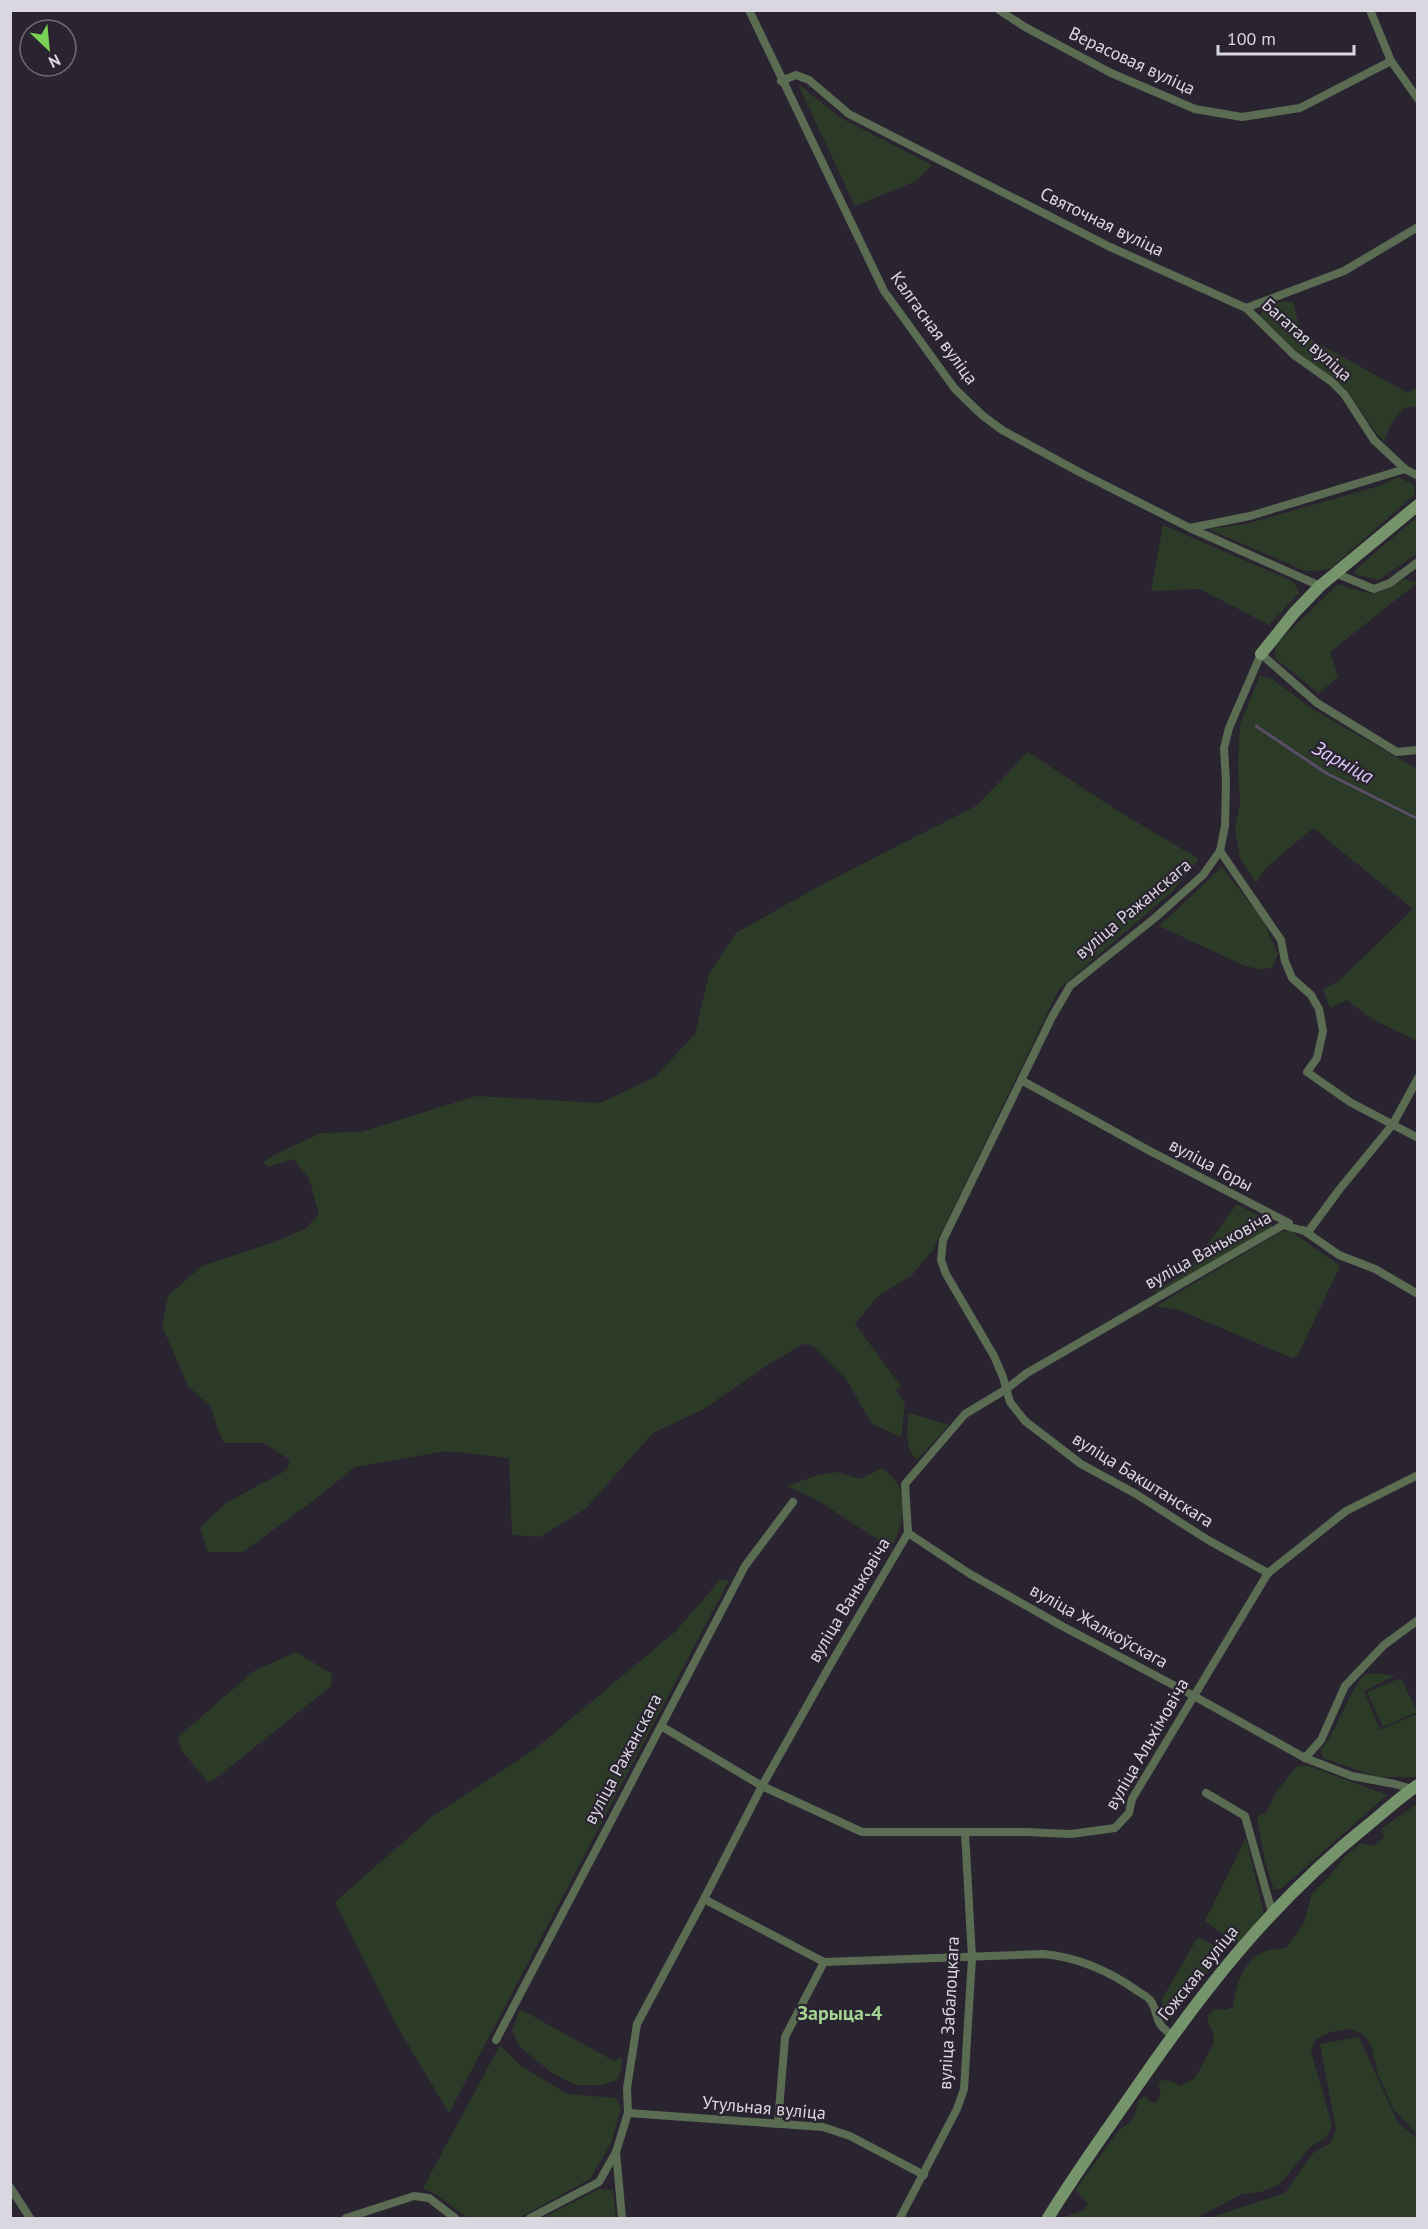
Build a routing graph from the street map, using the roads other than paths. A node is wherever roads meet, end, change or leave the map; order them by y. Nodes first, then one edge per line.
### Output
1 (749, 10) edge
2 (999, 10) edge
3 (1370, 10) edge
4 (1391, 61) junction
5 (781, 81) junction
6 (1418, 99) edge
7 (1418, 227) edge
8 (1246, 308) junction
9 (1405, 469) junction
10 (1418, 477) edge
11 (1418, 505) edge
12 (1190, 528) junction
13 (1418, 562) edge
14 (1335, 573) junction
15 (1320, 586) junction
16 (1261, 654) junction
17 (1418, 750) edge
18 (1220, 851) junction
19 (1418, 1078) edge
20 (1022, 1080) junction
21 (1393, 1124) junction
22 (1418, 1138) edge
23 (1308, 1232) junction
24 (943, 1240) joint
25 (1418, 1294) edge
26 (1005, 1390) junction
27 (1418, 1475) edge
28 (793, 1502) dead end
29 (908, 1533) junction
30 (1268, 1573) junction
31 (1418, 1620) edge
32 (1194, 1696) junction
33 (662, 1726) junction
34 (1305, 1758) junction
35 (762, 1786) junction
36 (1415, 1787) edge
37 (1206, 1793) dead end
38 (965, 1832) junction
39 (704, 1899) junction
40 (1272, 1912) junction
41 (972, 1958) junction
42 (824, 1962) junction
43 (1172, 2035) junction
44 (496, 2040) dead end
45 (627, 2114) junction
46 (778, 2123) junction
47 (616, 2152) junction
48 (924, 2175) junction
49 (10, 2187) edge
50 (30, 2218) edge
51 (346, 2218) edge
52 (455, 2218) edge
53 (530, 2218) edge
54 (622, 2218) edge
55 (900, 2218) edge
56 (1048, 2218) edge

1 - 5 street, Калгасная вуліца
2 - 4 street, Верасовая вуліца
3 - 4 street
4 - 6 street
5 - 8 street, Святочная вуліца
5 - 12 street, Калгасная вуліца
7 - 8 street
8 - 9 street, Багатая вуліца
9 - 10 street, Багатая вуліца
9 - 12 street
11 - 14 street, вуліца Ражанскага
12 - 15 street, Калгасная вуліца
13 - 14 street
14 - 15 street, вуліца Ражанскага
15 - 16 street, вуліца Ражанскага
16 - 17 street
16 - 18 street, вуліца Ражанскага
18 - 20 street, вуліца Ражанскага
18 - 21 street
19 - 21 street
20 - 23 street, вуліца Горы
20 - 24 street, вуліца Ражанскага
21 - 22 street
21 - 23 street
23 - 25 street, вуліца Горы
23 - 26 street, вуліца Ваньковіча
24 - 26 street, вуліца Бакштанскага
26 - 29 street, вуліца Ваньковіча
26 - 30 street, вуліца Бакштанскага
27 - 30 street, вуліца Альхімовіча
28 - 33 street, вуліца Ражанскага
29 - 32 street, вуліца Жалкоўскага
29 - 35 street, вуліца Ваньковіча
30 - 32 street, вуліца Альхімовіча
31 - 34 street
32 - 34 street, вуліца Жалкоўскага
32 - 38 street, вуліца Альхімовіча
33 - 35 street, вуліца Альхімовіча
33 - 44 street, вуліца Ражанскага
34 - 36 street, вуліца Жалкоўскага
35 - 38 street, вуліца Альхімовіча
35 - 39 street, вуліца Ваньковіча
36 - 40 street, Гожская вуліца
37 - 40 street
38 - 41 street, вуліца Забалоцкага
39 - 42 street
39 - 45 street, вуліца Ваньковіча
40 - 43 street, Гожская вуліца
41 - 42 street
41 - 43 street
41 - 48 street, вуліца Забалоцкага
42 - 46 street
43 - 56 street, Гожская вуліца
45 - 46 street, Утульная вуліца
45 - 47 street, вуліца Ваньковіча
46 - 48 street, Утульная вуліца
47 - 53 street
47 - 54 street, вуліца Ваньковіча
48 - 55 street, вуліца Забалоцкага
49 - 50 street
51 - 52 street

